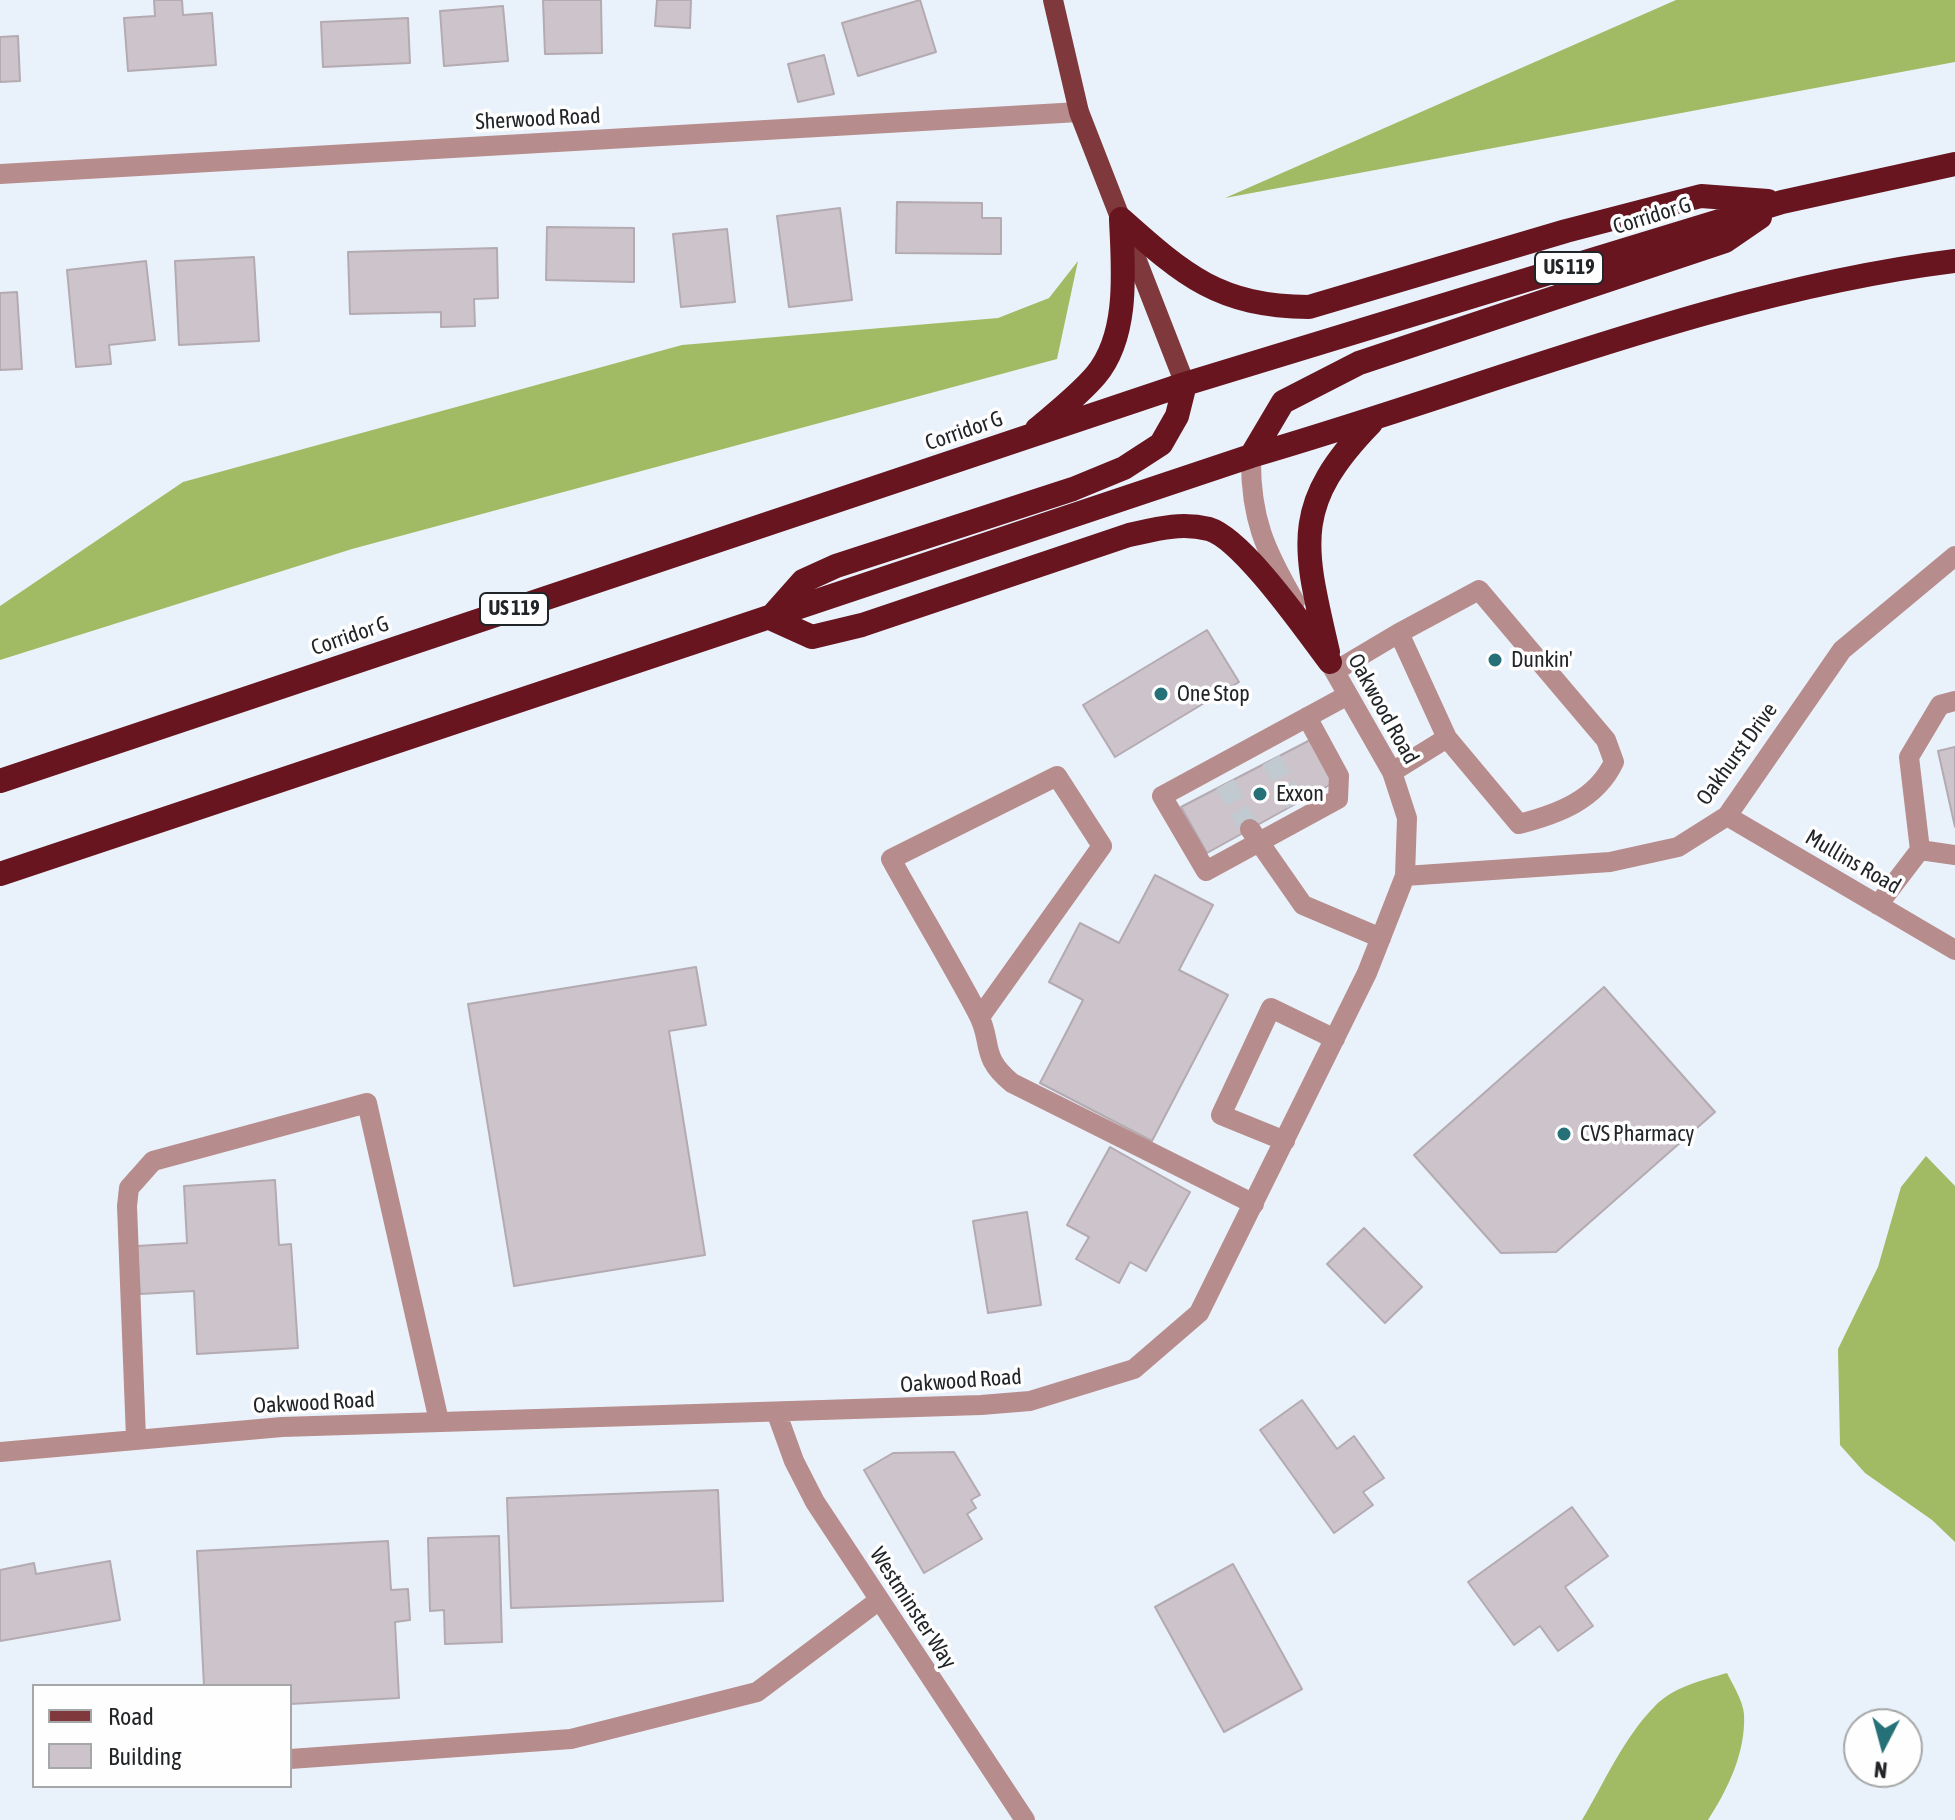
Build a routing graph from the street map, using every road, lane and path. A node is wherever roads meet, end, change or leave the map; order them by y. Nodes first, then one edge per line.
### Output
1 (1053, 0) edge
2 (1079, 112) junction
3 (1955, 164) edge
4 (0, 174) edge
5 (1782, 202) junction
6 (1121, 219) junction
7 (1955, 261) edge
8 (1185, 384) junction
9 (1373, 421) junction
10 (1029, 436) junction
11 (1251, 456) junction
12 (1955, 556) edge
13 (770, 618) junction
14 (1399, 633) junction
15 (1332, 667) junction
16 (1348, 695) junction
17 (1955, 701) edge
18 (1307, 717) junction
19 (1447, 738) junction
20 (1392, 772) junction
21 (0, 781) edge
22 (1727, 816) junction
23 (1254, 836) junction
24 (1920, 850) junction
25 (1955, 855) edge
26 (0, 874) edge
27 (1405, 876) junction
28 (1878, 905) junction
29 (1381, 938) junction
30 (1955, 950) edge
31 (980, 1017) junction
32 (1335, 1039) junction
33 (1285, 1141) junction
34 (1254, 1204) junction
35 (777, 1414) junction
36 (439, 1421) junction
37 (136, 1438) junction
38 (0, 1452) edge
39 (878, 1601) junction
40 (292, 1759) edge
41 (1025, 1820) edge

1 - 2 main road
2 - 4 street, Sherwood Road
2 - 6 main road
3 - 5 highway, Corridor G / US 119
5 - 6 highway
5 - 8 highway, Corridor G / US 119
5 - 11 highway
6 - 8 main road
6 - 10 highway
7 - 9 highway
8 - 10 highway, Corridor G / US 119
8 - 13 highway
9 - 11 highway
9 - 15 highway
10 - 21 highway, Corridor G / US 119
11 - 13 highway
11 - 15 street, Oakwood Road
12 - 22 street, Oakhurst Drive
13 - 15 highway
13 - 26 highway
14 - 15 street
14 - 19 street
14 - 19 street
15 - 16 street, Oakwood Road
16 - 18 street
16 - 20 street, Oakwood Road
17 - 24 street
18 - 23 street
18 - 23 street
19 - 20 street
20 - 27 street, Oakwood Road
22 - 27 street, Oakhurst Drive
22 - 28 street, Mullins Road
23 - 29 street
24 - 25 street
24 - 28 street
27 - 29 street, Oakwood Road
28 - 30 street, Mullins Road
29 - 32 street, Oakwood Road
31 - 31 street
31 - 34 street
32 - 33 street, Oakwood Road
32 - 33 street
33 - 34 street, Oakwood Road
34 - 35 street, Oakwood Road
35 - 36 street, Oakwood Road
35 - 39 street, Westminster Way
36 - 37 street, Oakwood Road
36 - 37 street
37 - 38 street, Oakwood Road
39 - 40 street
39 - 41 street, Westminster Way

